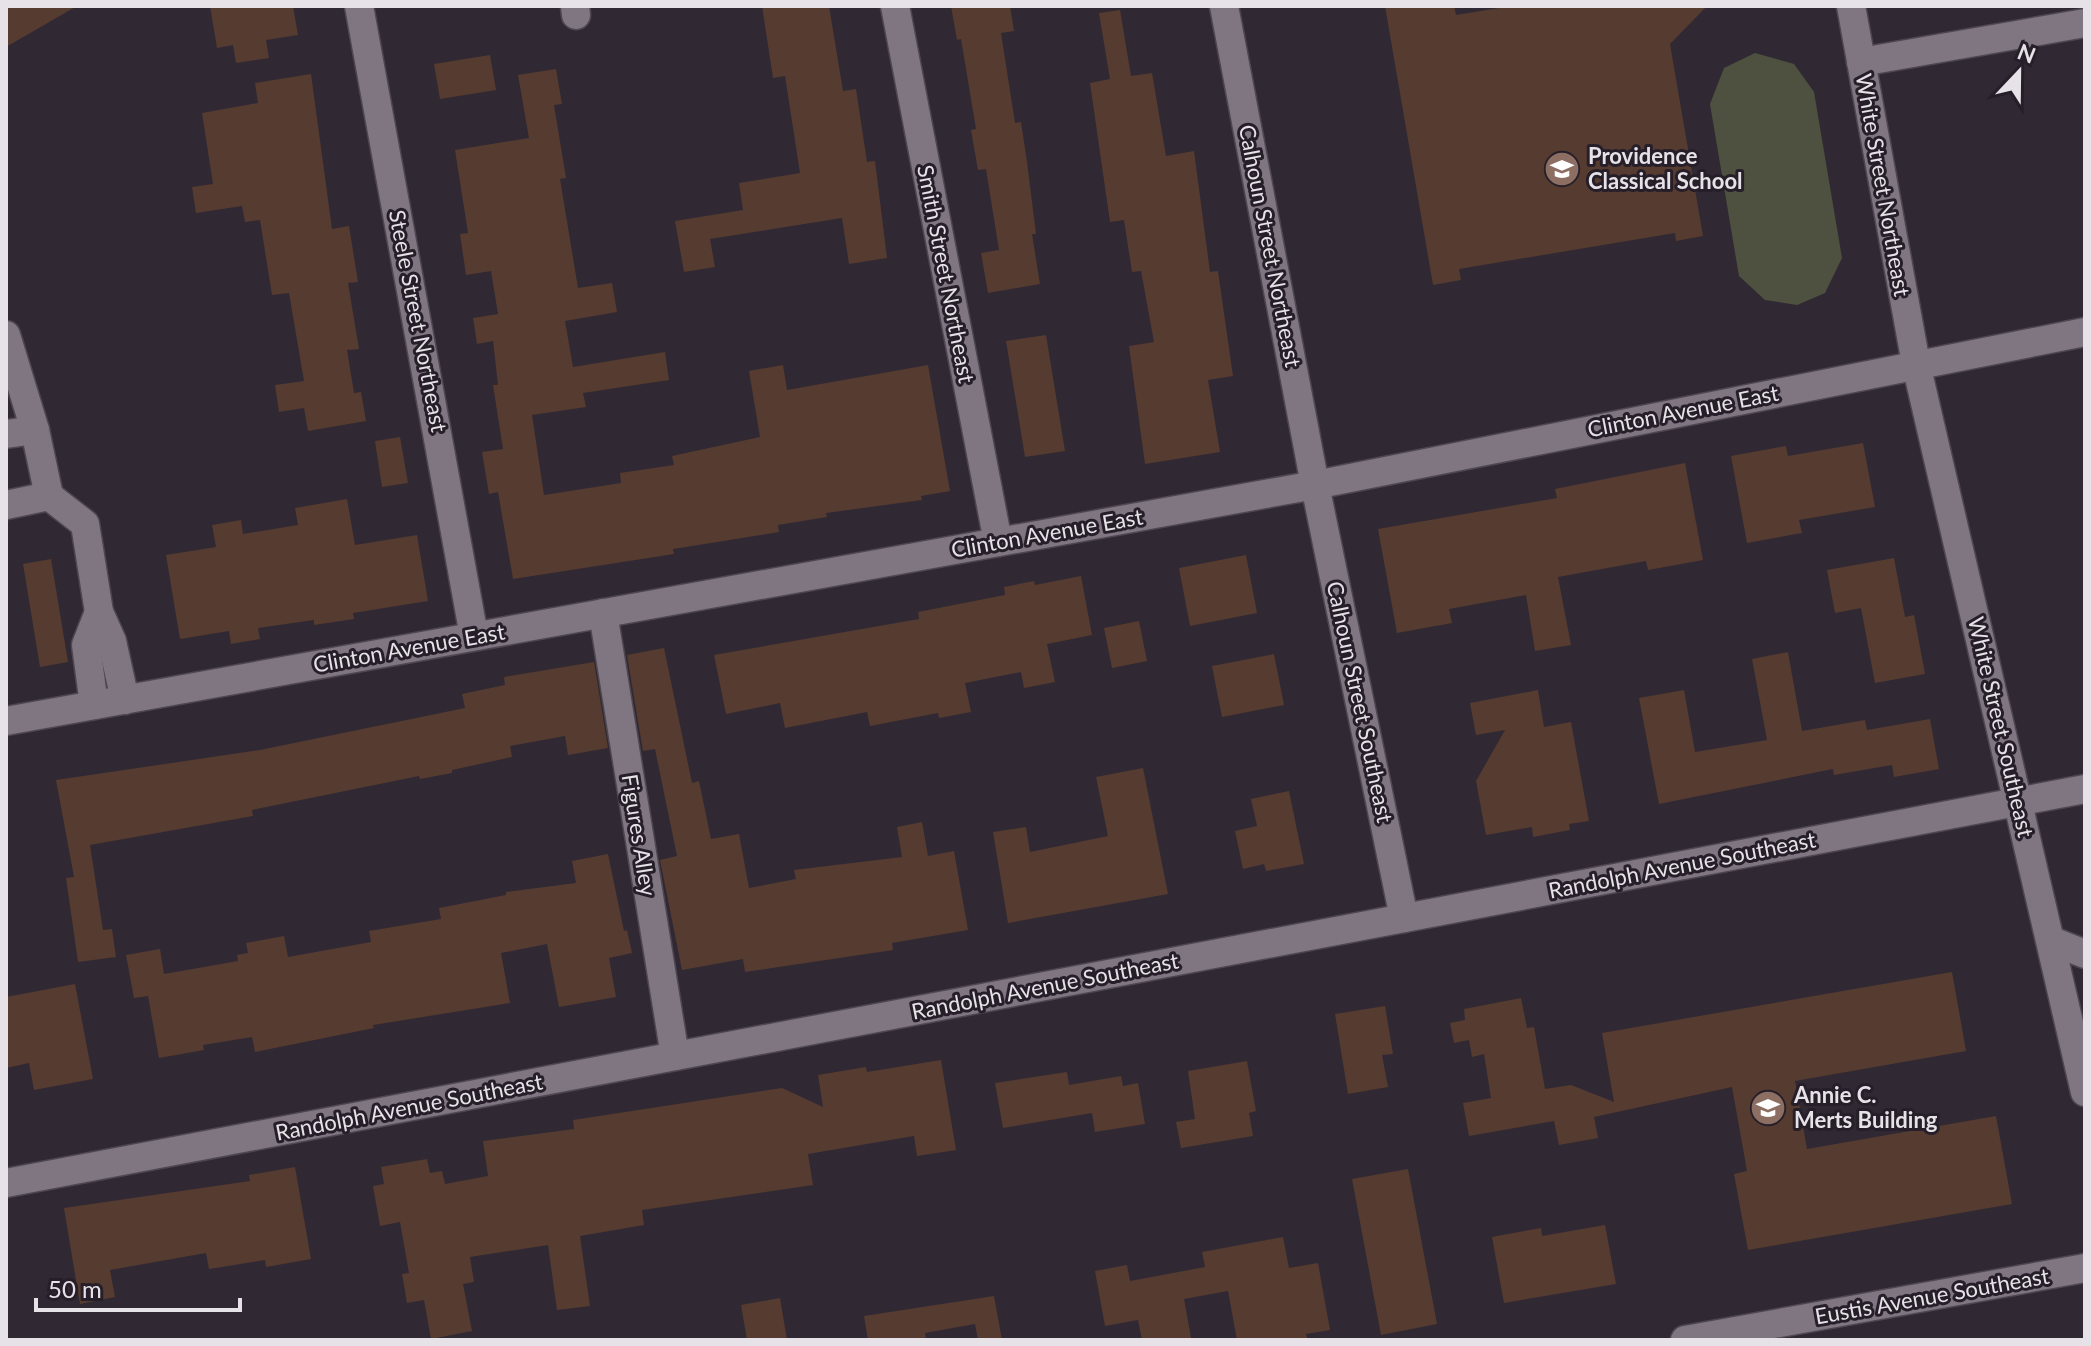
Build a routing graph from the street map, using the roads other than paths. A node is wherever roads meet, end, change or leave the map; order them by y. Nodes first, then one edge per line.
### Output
1 (359, 6) edge
2 (895, 6) edge
3 (1224, 6) edge
4 (1851, 6) edge
5 (2085, 23) edge
6 (1861, 62) junction
7 (2085, 332) edge
8 (6, 335) edge
9 (1916, 364) junction
10 (35, 430) junction
11 (6, 434) edge
12 (1315, 485) junction
13 (49, 496) junction
14 (6, 505) edge
15 (998, 542) junction
16 (99, 612) junction
17 (603, 613) junction
18 (474, 636) junction
19 (125, 700) junction
20 (94, 705) junction
21 (6, 721) edge
22 (2085, 789) edge
23 (2018, 802) junction
24 (1404, 918) junction
25 (2052, 941) junction
26 (2085, 954) edge
27 (675, 1056) junction
28 (2085, 1092) edge
29 (6, 1183) edge
30 (2085, 1268) edge
31 (1685, 1340) edge

1 - 18 street, Steele Street Northeast
2 - 15 street, Smith Street Northeast
3 - 12 street, Calhoun Street Northeast
4 - 6 street, White Street Northeast
5 - 6 street
6 - 9 street, White Street Northeast
7 - 9 street, Clinton Avenue East
8 - 10 street
9 - 12 street, Clinton Avenue East
9 - 23 street, White Street Southeast
10 - 11 street
10 - 13 street
12 - 15 street, Clinton Avenue East
12 - 24 street, Calhoun Street Southeast
13 - 14 street
13 - 16 street
15 - 17 street, Clinton Avenue East
16 - 19 street
16 - 20 street
17 - 18 street, Clinton Avenue East
17 - 27 street, Figures Alley
18 - 19 street, Clinton Avenue East
19 - 20 street, Clinton Avenue East
20 - 21 street, Clinton Avenue East
22 - 23 street, Randolph Avenue Southeast
23 - 24 street, Randolph Avenue Southeast
23 - 25 street, White Street Southeast
24 - 27 street, Randolph Avenue Southeast
25 - 26 street
25 - 28 street, White Street Southeast
27 - 29 street, Randolph Avenue Southeast
30 - 31 street, Eustis Avenue Southeast

